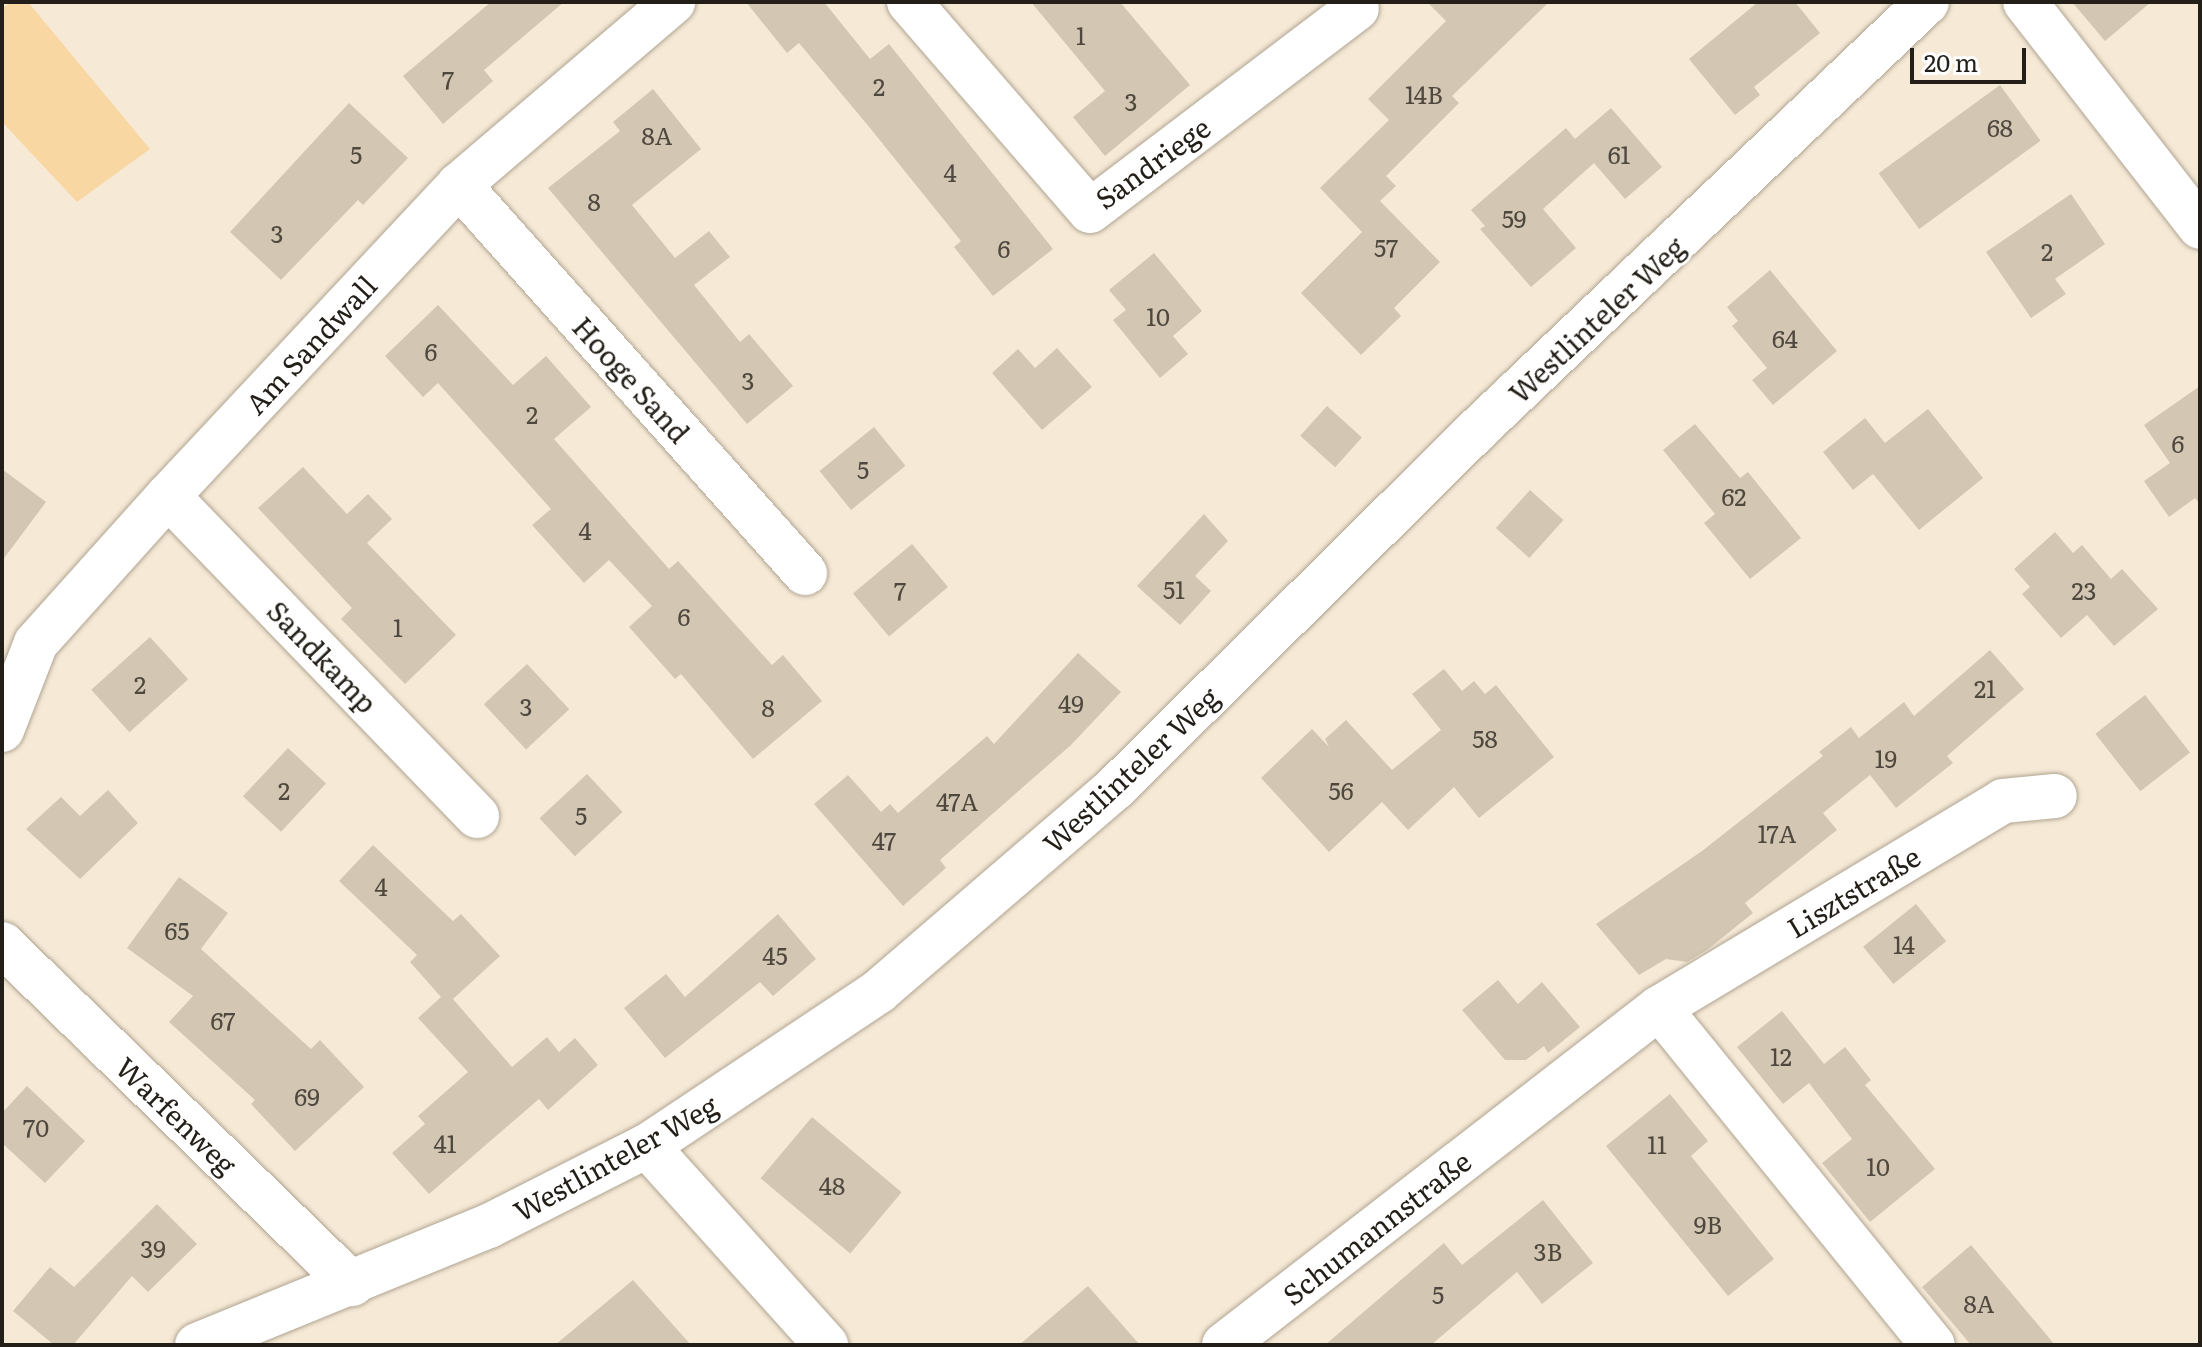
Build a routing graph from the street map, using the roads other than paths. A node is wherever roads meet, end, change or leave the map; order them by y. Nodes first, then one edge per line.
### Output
1 (673, 2) edge
2 (909, 2) edge
3 (2025, 2) edge
4 (1357, 8) dead end
5 (1909, 8) edge
6 (459, 185) junction
7 (2200, 227) edge
8 (168, 496) junction
9 (805, 573) dead end
10 (2, 730) edge
11 (2055, 796) dead end
12 (477, 816) dead end
13 (3, 949) edge
14 (1659, 1008) junction
15 (1529, 1109) joint
16 (647, 1146) junction
17 (352, 1284) junction
18 (197, 1345) edge
19 (826, 1345) edge
20 (1224, 1345) edge
21 (1933, 1345) edge

1 - 6 street, Am Sandwall
2 - 4 street, Sandriege
3 - 7 street
5 - 16 street, Westlinteler Weg
6 - 8 street, Am Sandwall
6 - 9 street, Hooge Sand
8 - 10 street, Am Sandwall
8 - 12 street, Sandkamp
11 - 14 street, Lisztstraße
13 - 17 street, Warfenweg
14 - 15 street, Lisztstraße
14 - 21 street
15 - 20 street, Schumannstraße
16 - 17 street, Westlinteler Weg
16 - 19 street
17 - 18 street, Westlinteler Weg

